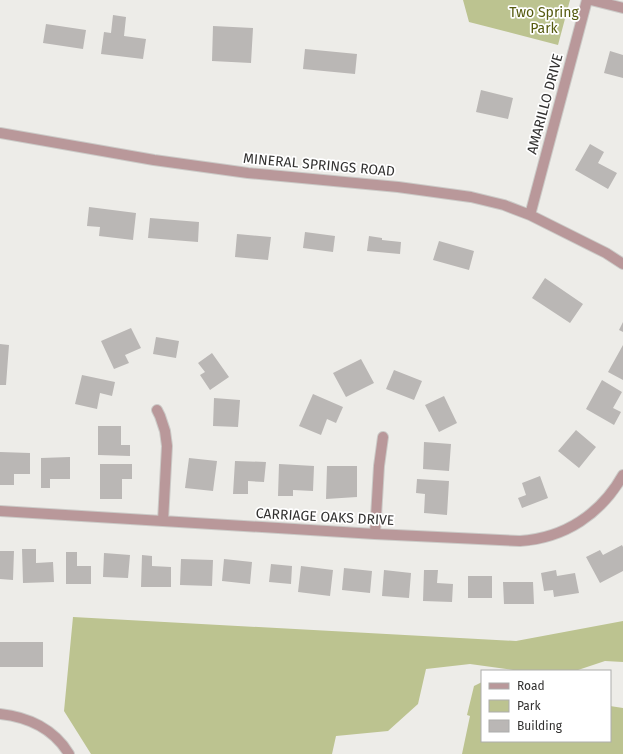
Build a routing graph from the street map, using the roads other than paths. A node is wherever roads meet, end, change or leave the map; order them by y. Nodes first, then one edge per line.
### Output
1 (587, 0) edge
2 (592, 0) edge
3 (623, 8) edge
4 (0, 133) edge
5 (530, 215) junction
6 (623, 264) edge
7 (157, 410) dead end
8 (383, 437) dead end
9 (623, 475) edge
10 (0, 511) edge
11 (163, 521) junction
12 (375, 534) junction
13 (0, 714) edge
14 (70, 754) edge

1 - 5 street, AMARILLO DRIVE
2 - 3 street
4 - 5 street, MINERAL SPRINGS ROAD
5 - 6 street, MINERAL SPRINGS ROAD
7 - 11 street
8 - 12 street
9 - 12 street, CARRIAGE OAKS DRIVE
10 - 11 street, CARRIAGE OAKS DRIVE
11 - 12 street, CARRIAGE OAKS DRIVE
13 - 14 street

